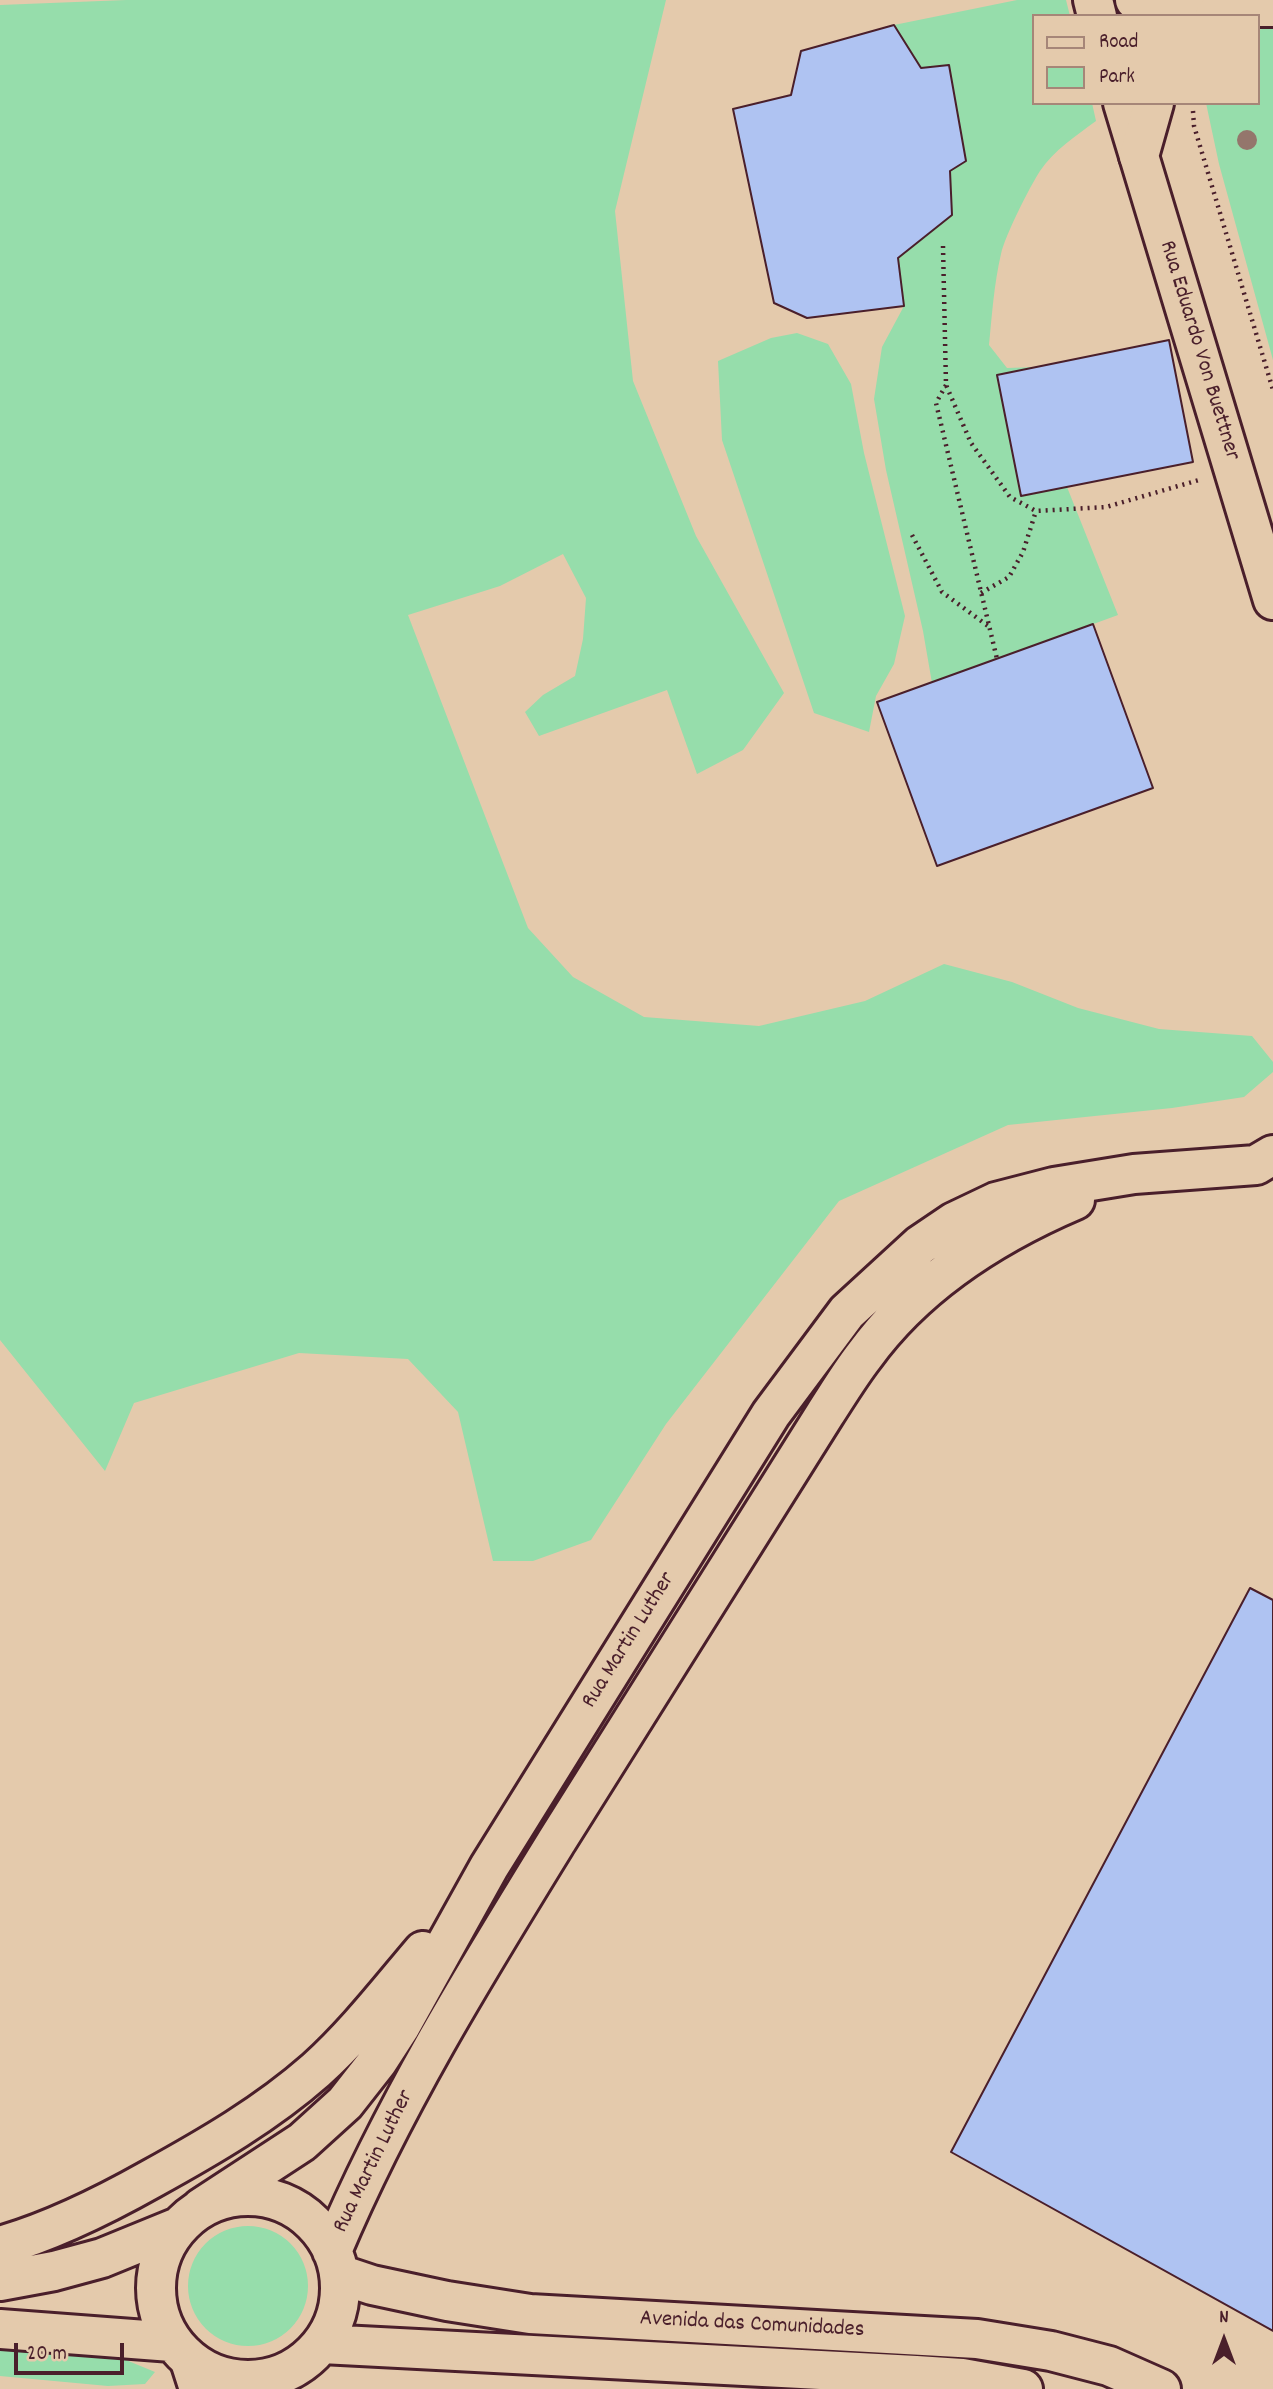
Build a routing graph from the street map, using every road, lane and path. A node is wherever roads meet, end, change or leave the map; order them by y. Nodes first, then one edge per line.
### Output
1 (1135, 0) edge
2 (1242, 10) edge
3 (1124, 105) edge
4 (1153, 105) edge
5 (1193, 105) edge
6 (1139, 156) junction
7 (943, 246) dead end
8 (946, 385) junction
9 (1273, 390) edge
10 (1233, 470) junction
11 (1036, 511) junction
12 (912, 535) dead end
13 (981, 593) junction
14 (1273, 600) edge
15 (989, 626) junction
16 (997, 659) dead end
17 (1267, 1162) edge
18 (1134, 1174) junction
19 (489, 1867) junction
20 (189, 2217) junction
21 (0, 2246) edge
22 (336, 2262) junction
23 (0, 2281) edge
24 (530, 2314) junction
25 (766, 2327) junction
26 (0, 2329) edge
27 (322, 2344) junction
28 (526, 2354) junction
29 (187, 2364) edge
30 (765, 2366) junction
31 (271, 2383) edge
32 (1023, 2389) edge
33 (1161, 2389) edge

1 - 2 main road
3 - 6 main road, Rua Eduardo Von Buettner
4 - 6 main road
5 - 9 path
6 - 10 main road, Rua Eduardo Von Buettner
7 - 8 path
8 - 11 path
8 - 13 path
10 - 11 path
10 - 14 main road, Rua Eduardo Von Buettner
11 - 13 path
12 - 15 path
13 - 15 path
15 - 16 path
17 - 18 main road, Rua Martin Luther
18 - 19 main road, Rua Martin Luther
18 - 22 main road, Rua Martin Luther
19 - 20 main road, Rua Martin Luther
19 - 21 main road
20 - 22 main road
20 - 23 main road
20 - 29 main road
22 - 24 main road, Avenida das Comunidades
22 - 27 main road
24 - 25 main road, Avenida das Comunidades
24 - 28 main road
25 - 30 main road
25 - 33 main road, Avenida das Comunidades
26 - 29 main road
27 - 28 main road, Avenida das Comunidades
27 - 31 main road
28 - 30 main road, Avenida das Comunidades
29 - 31 main road
30 - 32 main road, Avenida das Comunidades

